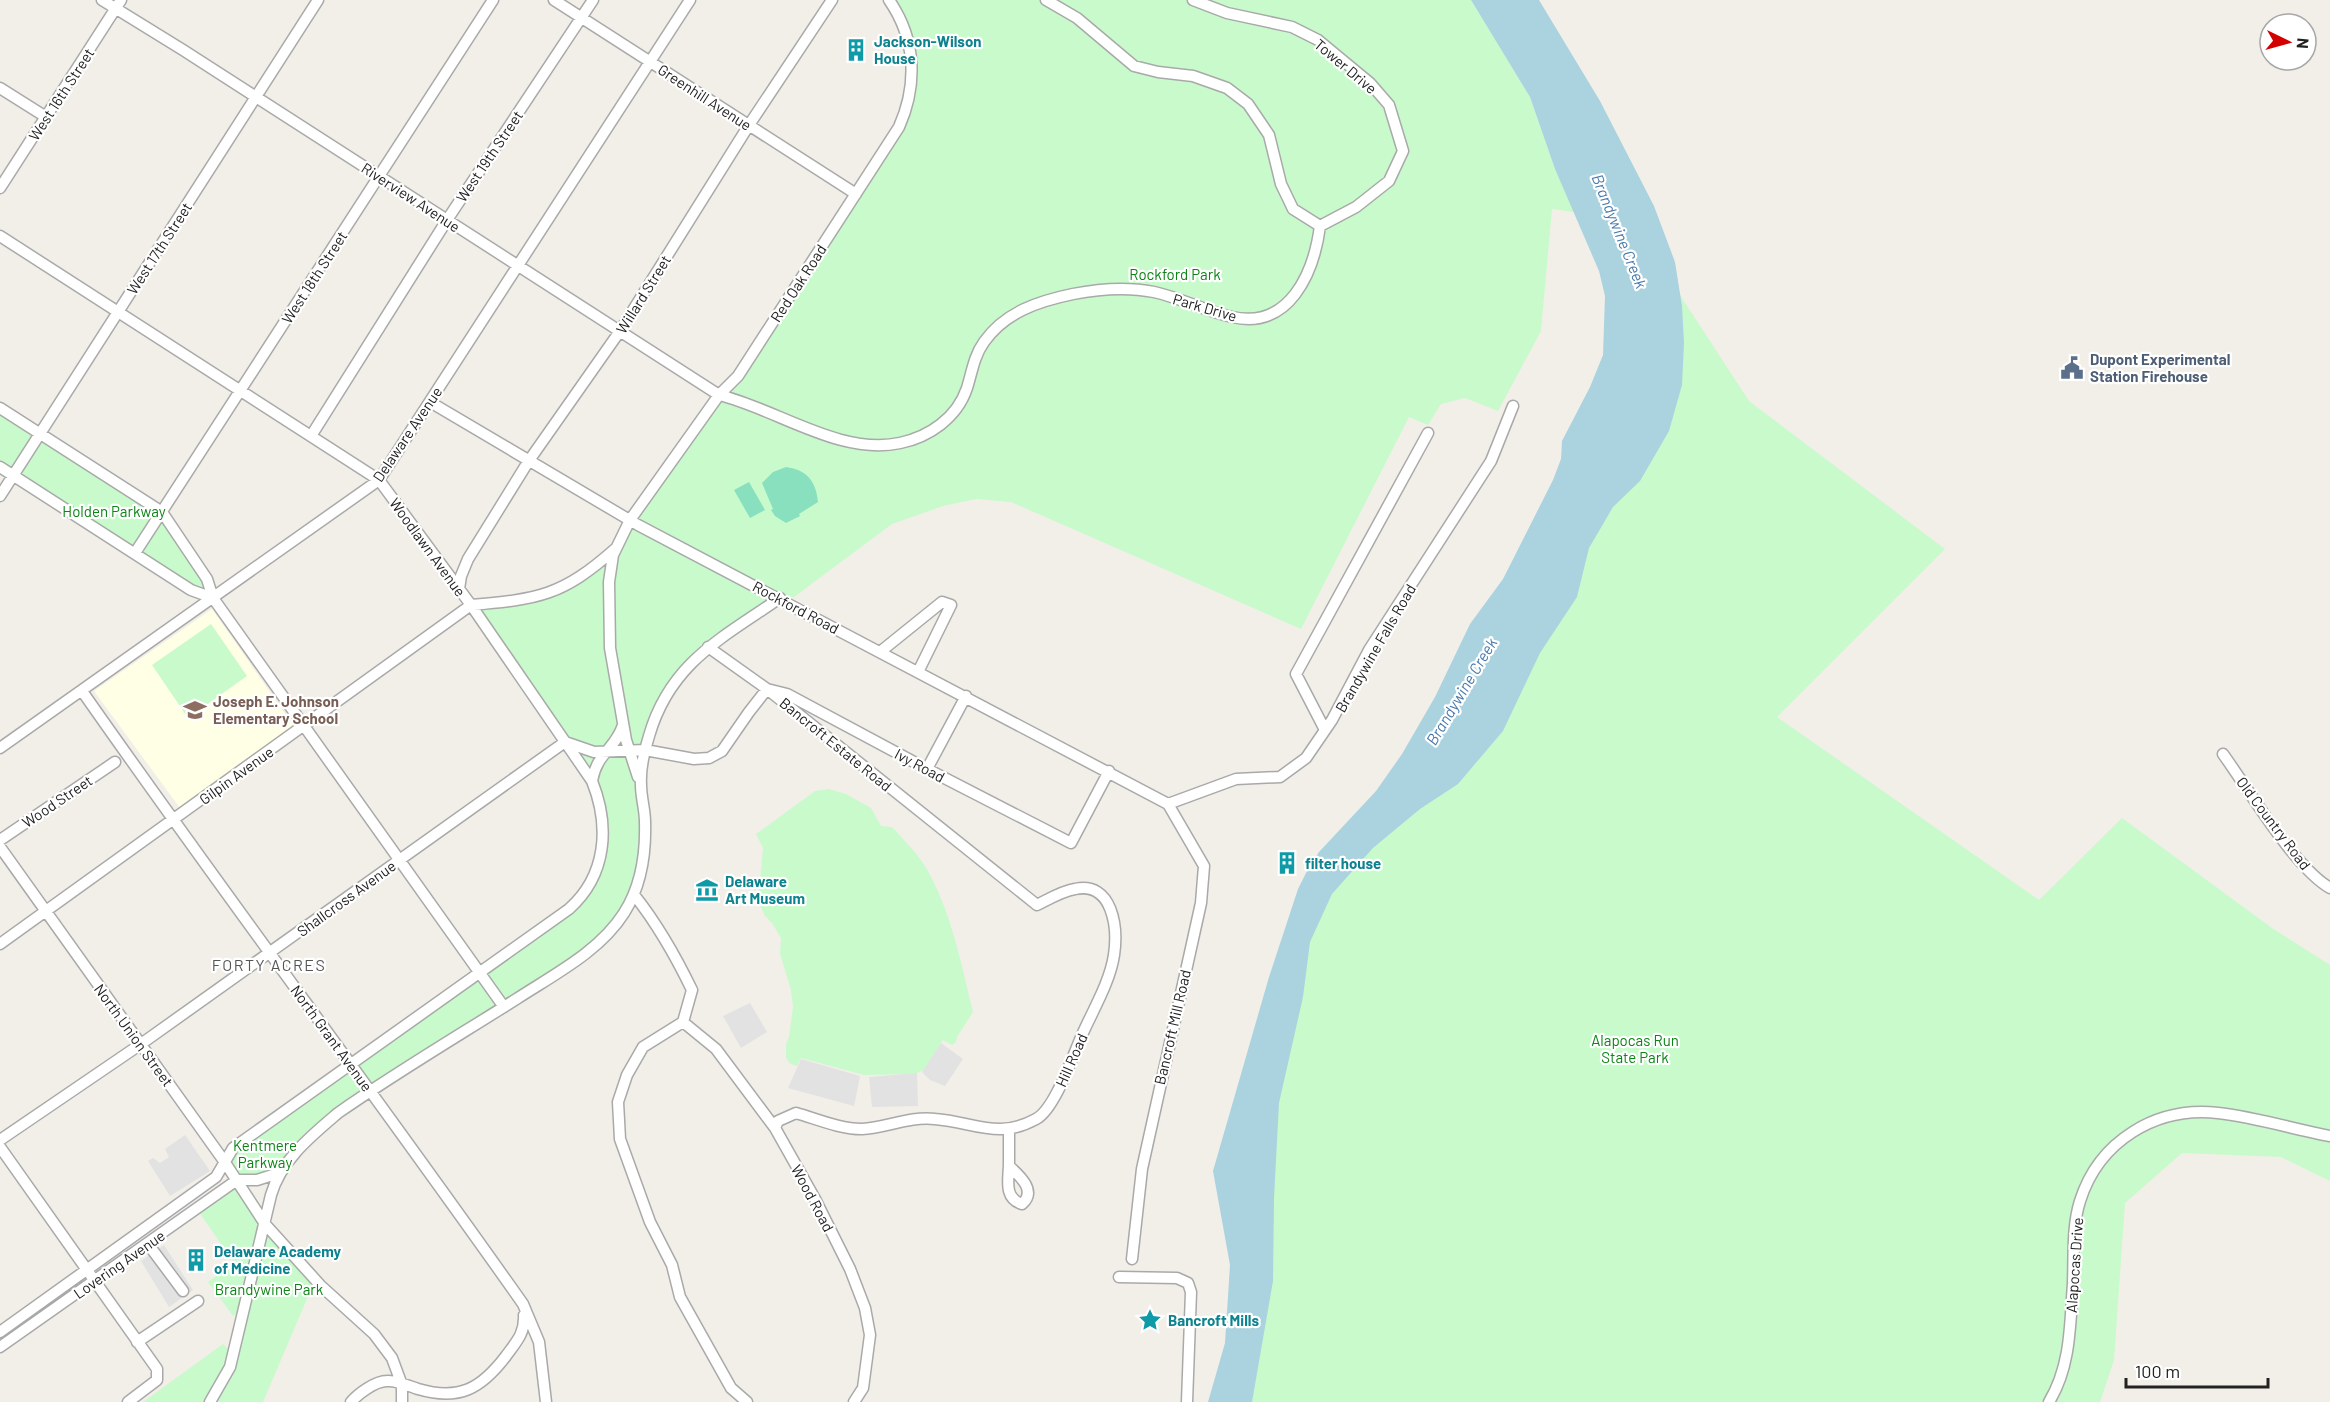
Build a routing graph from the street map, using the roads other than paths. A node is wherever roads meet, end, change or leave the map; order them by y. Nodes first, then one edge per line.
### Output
1 (102, 0) edge
2 (318, 0) edge
3 (493, 0) edge
4 (554, 0) edge
5 (593, 0) edge
6 (690, 0) edge
7 (832, 0) edge
8 (889, 0) edge
9 (1046, 0) edge
10 (1192, 0) edge
11 (118, 4) edge
12 (582, 18) junction
13 (650, 61) junction
14 (0, 88) edge
15 (255, 98) junction
16 (46, 117) junction
17 (749, 125) junction
18 (379, 177) junction
19 (0, 188) edge
20 (856, 194) junction
21 (447, 220) junction
22 (1320, 226) junction
23 (0, 236) edge
24 (518, 266) junction
25 (118, 312) junction
26 (620, 331) junction
27 (241, 390) junction
28 (719, 395) junction
29 (430, 402) junction
30 (1513, 406) dead end
31 (0, 408) edge
32 (1428, 433) dead end
33 (40, 434) junction
34 (311, 436) junction
35 (528, 462) junction
36 (0, 467) edge
37 (13, 475) junction
38 (379, 480) junction
39 (0, 496) edge
40 (162, 512) junction
41 (630, 520) junction
42 (617, 547) junction
43 (135, 554) junction
44 (459, 589) junction
45 (213, 598) junction
46 (780, 598) junction
47 (471, 605) junction
48 (708, 647) junction
49 (880, 652) junction
50 (918, 672) junction
51 (767, 689) junction
52 (82, 691) junction
53 (966, 696) junction
54 (623, 725) junction
55 (304, 726) junction
56 (1325, 730) junction
57 (565, 742) junction
58 (0, 748) edge
59 (629, 750) junction
60 (645, 750) junction
61 (605, 752) junction
62 (2223, 754) dead end
63 (115, 762) dead end
64 (927, 769) junction
65 (1108, 771) junction
66 (592, 781) junction
67 (641, 788) junction
68 (1168, 804) junction
69 (173, 820) junction
70 (0, 840) edge
71 (961, 846) joint
72 (0, 847) edge
73 (399, 859) junction
74 (2330, 888) edge
75 (635, 896) junction
76 (46, 912) junction
77 (0, 944) edge
78 (270, 953) junction
79 (479, 973) junction
80 (504, 1007) junction
81 (683, 1022) junction
82 (141, 1044) junction
83 (351, 1064) junction
84 (371, 1090) junction
85 (775, 1128) junction
86 (1009, 1130) junction
87 (2330, 1136) edge
88 (0, 1140) edge
89 (0, 1147) edge
90 (224, 1161) junction
91 (1009, 1166) dead end
92 (279, 1173) junction
93 (237, 1180) junction
94 (265, 1224) junction
95 (148, 1244) junction
96 (1132, 1259) dead end
97 (87, 1271) junction
98 (1119, 1277) dead end
99 (94, 1281) junction
100 (183, 1291) dead end
101 (198, 1301) dead end
102 (523, 1304) junction
103 (0, 1332) edge
104 (137, 1341) junction
105 (0, 1347) edge
106 (402, 1385) junction
107 (128, 1402) edge
108 (210, 1402) edge
109 (351, 1402) edge
110 (402, 1402) edge
111 (546, 1402) edge
112 (747, 1402) edge
113 (854, 1402) edge
114 (1187, 1402) edge
115 (2049, 1402) edge

1 - 11 street, Riverview Avenue
2 - 15 street, West 17th Street
3 - 18 street, West 18th Street
4 - 12 street, Greenhill Avenue
5 - 12 street, West 19th Street
6 - 13 street, Delaware Avenue
7 - 17 street, Willard Street
8 - 20 street, Red Oak Road
9 - 22 street
10 - 22 street, Tower Drive
11 - 15 street, Riverview Avenue
11 - 16 street, West 16th Street
12 - 13 street, Greenhill Avenue
12 - 21 street, West 19th Street
13 - 17 street, Greenhill Avenue
13 - 24 street, Delaware Avenue
14 - 16 street
15 - 18 street, Riverview Avenue
15 - 25 street, West 17th Street
16 - 19 street, West 16th Street
17 - 20 street, Greenhill Avenue
17 - 26 street, Willard Street
18 - 21 street, Riverview Avenue
18 - 27 street, West 18th Street
20 - 28 street, Red Oak Road
21 - 24 street, Riverview Avenue
21 - 34 street, West 19th Street
22 - 28 street, Park Drive
23 - 25 street, Woodlawn Avenue
24 - 26 street, Riverview Avenue
24 - 29 street, Delaware Avenue
25 - 27 street, Woodlawn Avenue
25 - 33 street, West 17th Street
26 - 28 street, Riverview Avenue
26 - 35 street, Willard Street
27 - 34 street, Woodlawn Avenue
27 - 40 street, West 18th Street
28 - 41 street, Red Oak Road
29 - 35 street, Rockford Road
29 - 38 street, Delaware Avenue
30 - 56 street, Brandywine Falls Road
31 - 33 street
32 - 56 street
33 - 37 street, West 17th Street
33 - 40 street
34 - 38 street, Woodlawn Avenue
35 - 41 street, Rockford Road
35 - 44 street, Willard Street
36 - 37 street
37 - 39 street, West 17th Street
37 - 43 street
38 - 44 street, Woodlawn Avenue
38 - 45 street, Delaware Avenue
40 - 43 street, West 18th Street
40 - 45 street
41 - 42 street, Red Oak Road
41 - 46 street, Rockford Road
42 - 47 street, Red Oak Road
42 - 54 street, Red Oak Road
43 - 45 street
44 - 47 street, Woodlawn Avenue
45 - 52 street, Delaware Avenue
45 - 55 street
46 - 48 street
46 - 49 street, Rockford Road
47 - 55 street, Gilpin Avenue
47 - 57 street, Woodlawn Avenue
48 - 51 street, Bancroft Estate Road
48 - 60 street
49 - 50 street, Rockford Road
49 - 50 street
50 - 53 street, Rockford Road
51 - 60 street
51 - 64 street, Ivy Road
51 - 71 street, Bancroft Estate Road
52 - 58 street, Delaware Avenue
52 - 69 street, North Grant Avenue
53 - 64 street
53 - 65 street, Rockford Road
54 - 59 street, Red Oak Road
54 - 61 street
55 - 69 street, Gilpin Avenue
55 - 73 street
56 - 68 street, Brandywine Falls Road
57 - 61 street
57 - 66 street, Woodlawn Avenue
57 - 73 street, Shallcross Avenue
59 - 60 street
59 - 61 street
59 - 67 street, Red Oak Road
60 - 67 street
61 - 66 street
62 - 74 street, Old Country Road
63 - 70 street, Wood Street
64 - 65 street, Ivy Road
65 - 68 street, Rockford Road
66 - 79 street, Woodlawn Avenue
67 - 75 street
68 - 96 street, Bancroft Mill Road
69 - 76 street, Gilpin Avenue
69 - 78 street, North Grant Avenue
71 - 86 street, Hill Road
72 - 76 street, North Union Street
73 - 78 street, Shallcross Avenue
73 - 79 street
75 - 80 street
75 - 81 street
76 - 77 street, Gilpin Avenue
76 - 82 street, North Union Street
78 - 82 street, Shallcross Avenue
78 - 83 street, North Grant Avenue
79 - 80 street
79 - 83 street
80 - 84 street
81 - 85 street, Wood Road
81 - 112 street
82 - 88 street, Shallcross Avenue
82 - 90 street, North Union Street
83 - 84 street, North Grant Avenue
83 - 90 street
84 - 92 street
84 - 102 street, North Grant Avenue
85 - 86 street, Hill Road
85 - 113 street, Wood Road
86 - 91 street
87 - 115 street, Alapocas Drive
89 - 97 street
90 - 93 street, North Union Street
90 - 97 street, Lovering Avenue
92 - 93 street
92 - 94 street
93 - 94 street, North Union Street
93 - 95 street, Lovering Avenue
94 - 106 street, North Union Street
94 - 108 street
95 - 99 street, Lovering Avenue
95 - 100 street
97 - 99 street
97 - 103 street, Lovering Avenue
98 - 114 street
99 - 104 street
99 - 105 street, Lovering Avenue
101 - 104 street
102 - 106 street
102 - 111 street, North Grant Avenue
104 - 107 street
106 - 109 street
106 - 110 street

